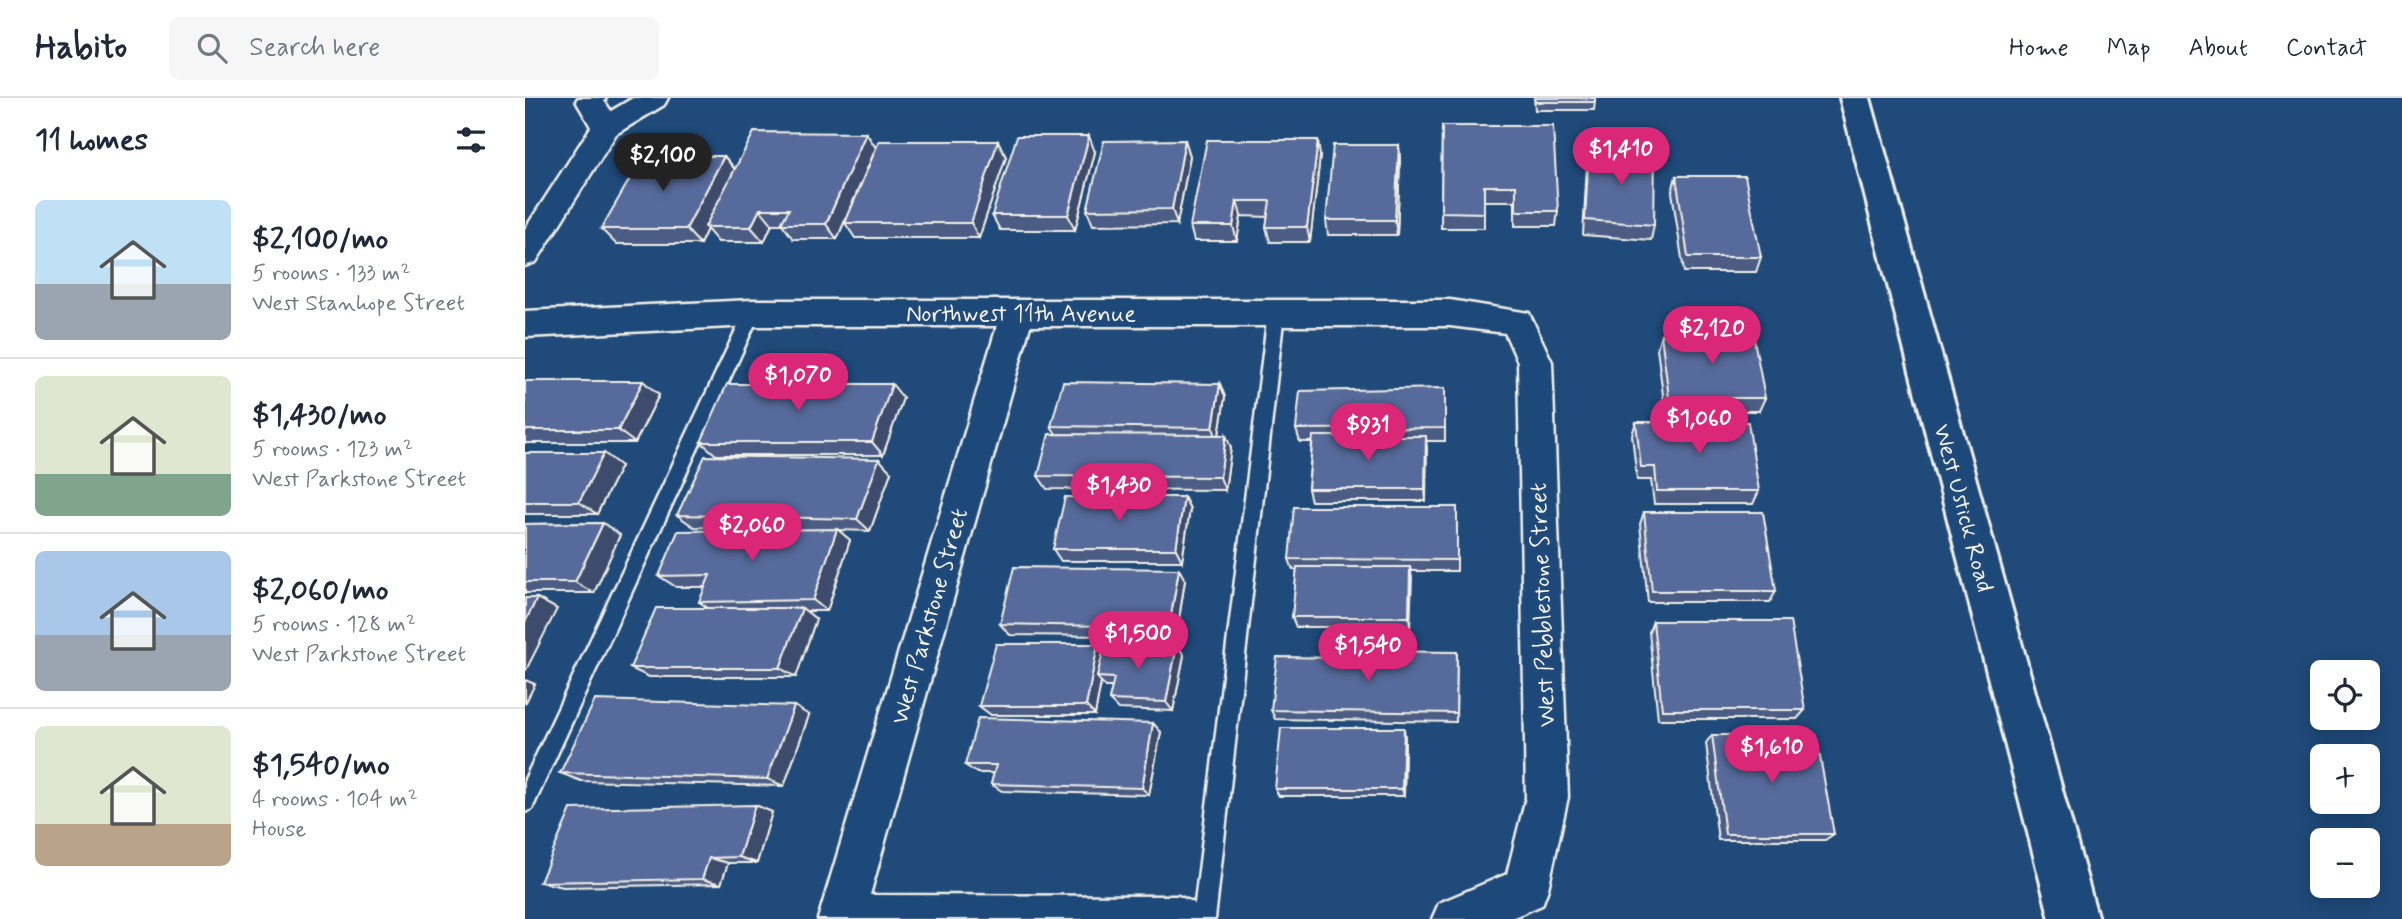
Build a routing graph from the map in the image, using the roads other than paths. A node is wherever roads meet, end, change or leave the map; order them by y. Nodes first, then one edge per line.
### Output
1 (592, 98) edge
2 (655, 98) edge
3 (1855, 98) edge
4 (606, 127) junction
5 (525, 254) edge
6 (751, 313) junction
7 (1017, 313) junction
8 (1276, 313) junction
9 (1517, 321) joint
10 (525, 324) edge
11 (525, 802) edge
12 (841, 918) edge
13 (1178, 919) edge
14 (1204, 919) edge
15 (1455, 919) edge
16 (2074, 919) edge

1 - 4 street
2 - 4 street
3 - 16 main road, West Ustick Road
4 - 5 street
6 - 7 street, Northwest 11th Avenue
6 - 10 street, Northwest 11th Avenue
6 - 11 lane
7 - 8 street, Northwest 11th Avenue
7 - 12 street, West Parkstone Street
8 - 9 street, Northwest 11th Avenue
8 - 14 lane
9 - 15 street, West Pebblestone Street
12 - 13 street

